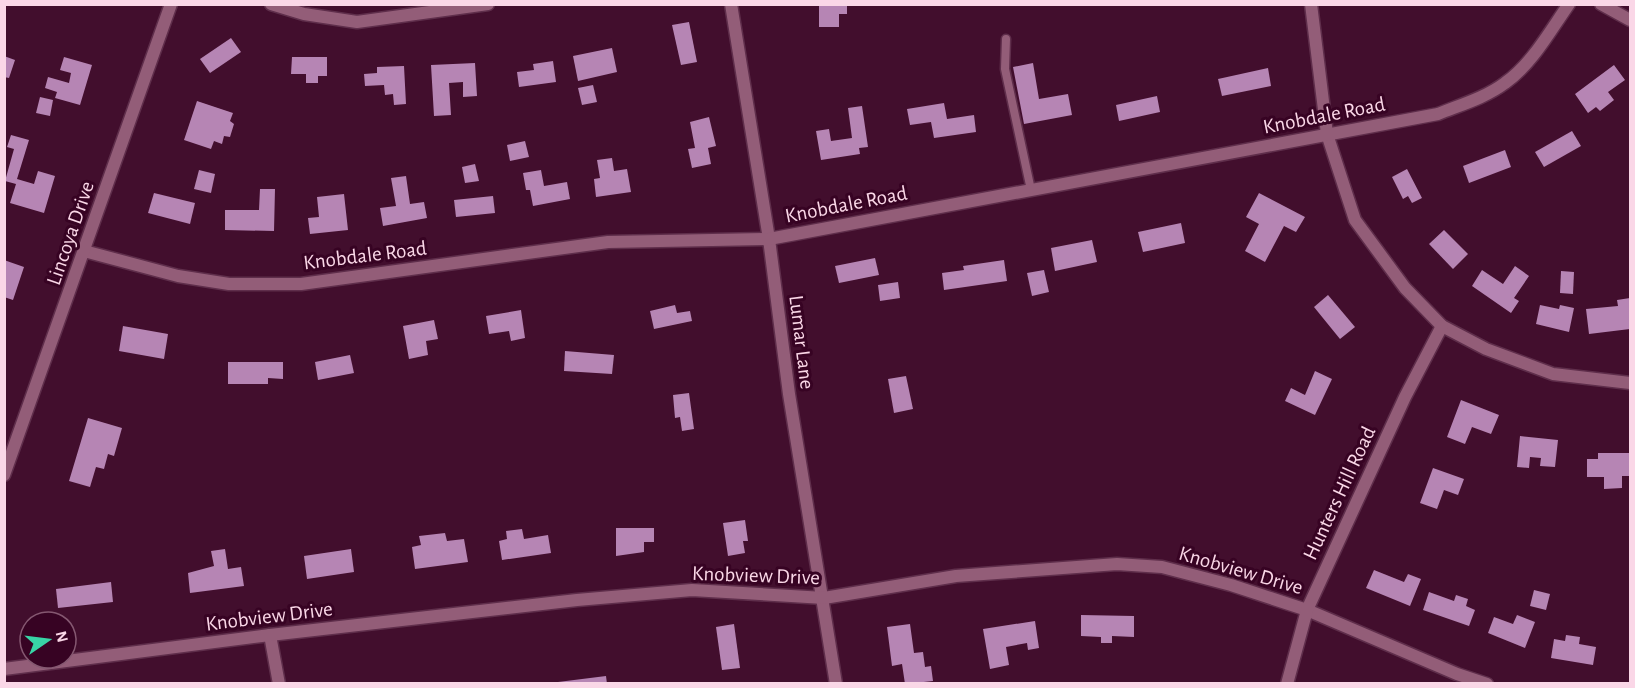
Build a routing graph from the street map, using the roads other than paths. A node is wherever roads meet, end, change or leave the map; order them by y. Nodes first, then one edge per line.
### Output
1 (171, 4) edge
2 (271, 4) edge
3 (488, 4) edge
4 (731, 4) edge
5 (1311, 4) edge
6 (1569, 4) edge
7 (1601, 4) edge
8 (1630, 20) edge
9 (1006, 39) dead end
10 (1327, 134) junction
11 (1031, 190) junction
12 (770, 239) junction
13 (84, 251) junction
14 (1443, 326) junction
15 (1630, 383) edge
16 (4, 475) edge
17 (824, 598) junction
18 (1307, 610) junction
19 (270, 635) junction
20 (4, 669) edge
21 (279, 684) edge
22 (836, 684) edge
23 (1287, 684) edge
24 (1487, 684) edge

1 - 13 street, Lincoya Drive
2 - 3 street
4 - 12 street, Lumar Lane
5 - 10 street
6 - 10 street, Knobdale Road
7 - 8 street
9 - 11 lane
10 - 11 street, Knobdale Road
10 - 14 street
11 - 12 street, Knobdale Road
12 - 13 street, Knobdale Road
12 - 17 street, Lumar Lane
13 - 16 street, Lincoya Drive
14 - 15 street
14 - 18 street, Hunters Hill Road
17 - 18 street, Knobview Drive
17 - 19 street, Knobview Drive
17 - 22 street, Lumar Lane
18 - 23 street, Hunters Hill Road
18 - 24 street, Knobview Drive
19 - 20 street, Knobview Drive
19 - 21 street

